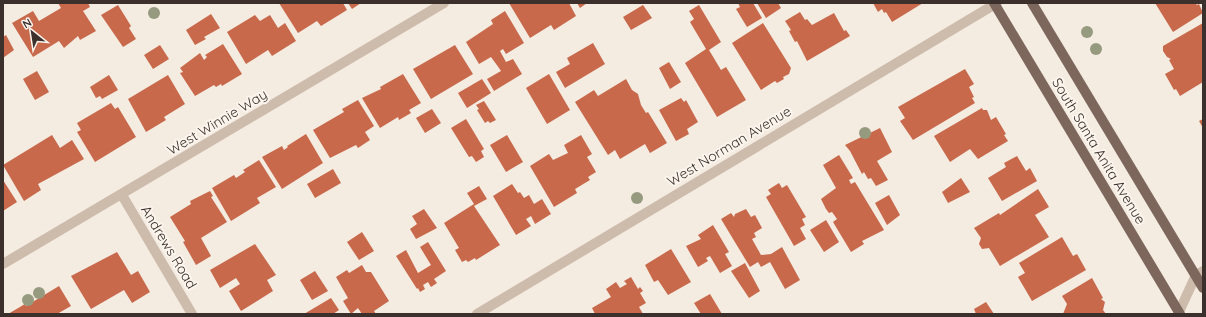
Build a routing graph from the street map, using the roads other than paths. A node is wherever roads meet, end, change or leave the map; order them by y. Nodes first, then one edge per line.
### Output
1 (444, 3) edge
2 (995, 3) edge
3 (1032, 3) edge
4 (122, 195) junction
5 (3, 264) edge
6 (1199, 273) edge
7 (1203, 288) edge
8 (192, 314) edge
9 (477, 314) edge
10 (1179, 314) edge

1 - 4 street, West Winnie Way
2 - 9 street, West Norman Avenue
2 - 10 main road, South Santa Anita Avenue
3 - 6 main road, South Santa Anita Avenue
4 - 5 street, West Winnie Way
4 - 8 street, Andrews Road
6 - 7 main road, South Santa Anita Avenue
6 - 10 street

